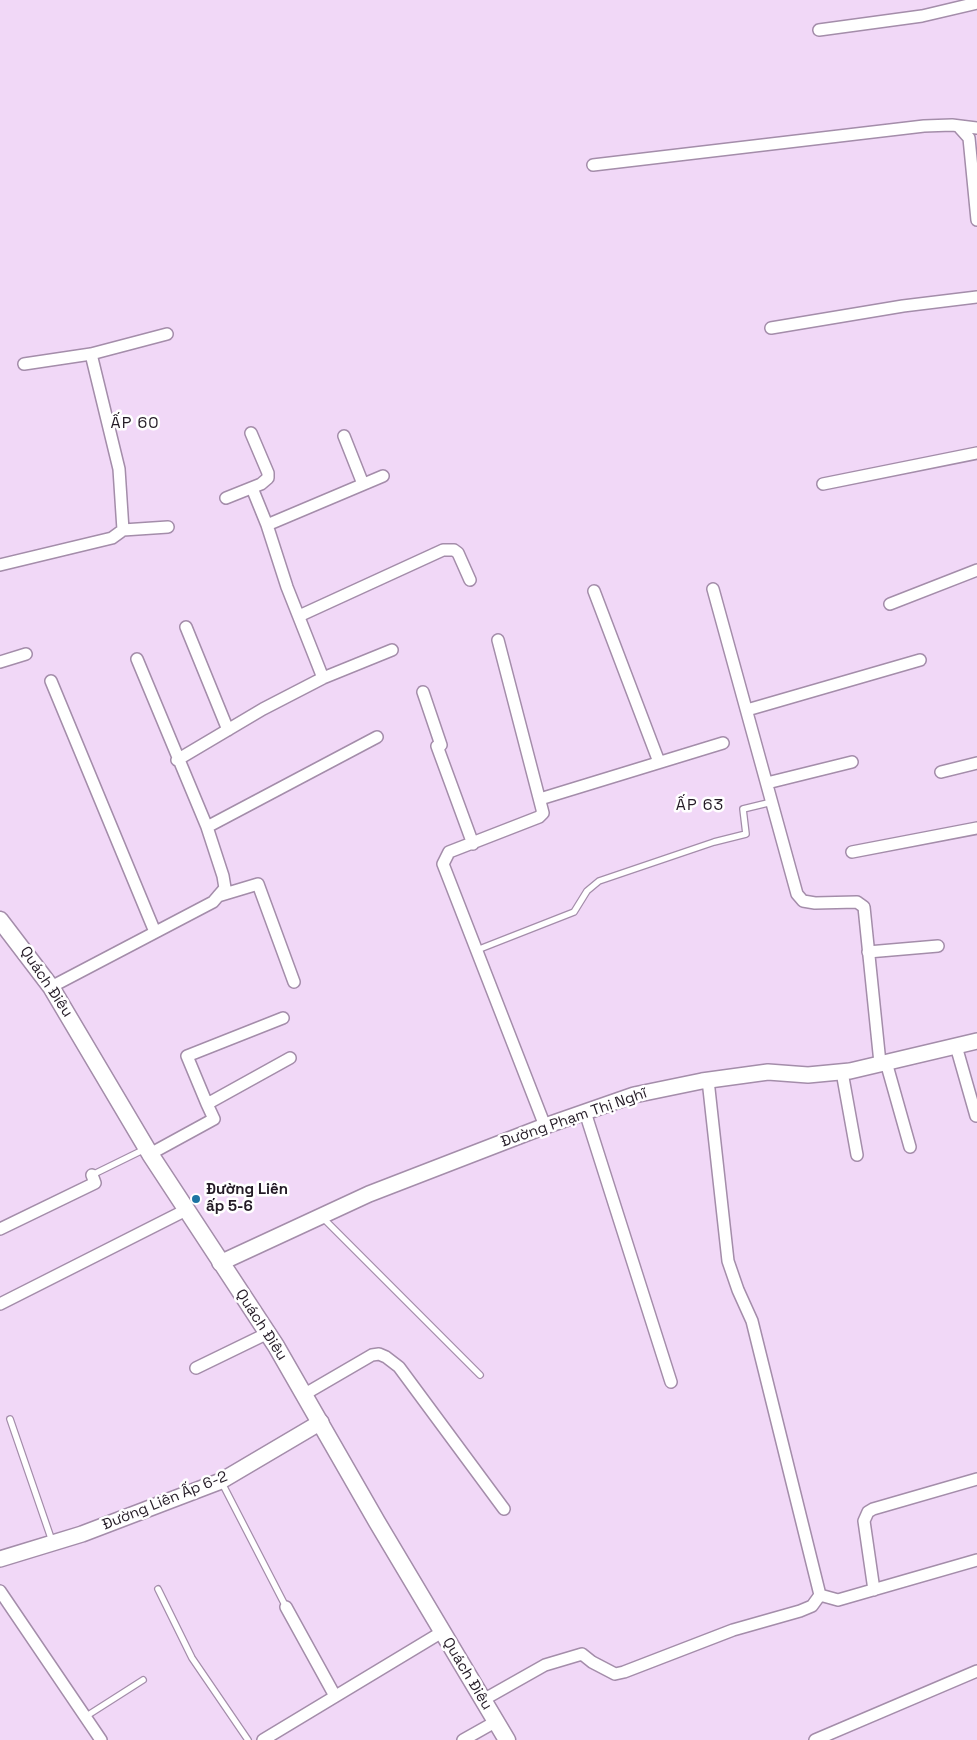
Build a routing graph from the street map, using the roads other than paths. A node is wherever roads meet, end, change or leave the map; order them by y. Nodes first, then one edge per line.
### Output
1 (974, 2) edge
2 (819, 30) dead end
3 (960, 128) junction
4 (977, 128) edge
5 (593, 165) dead end
6 (977, 220) edge
7 (977, 298) edge
8 (772, 328) dead end
9 (167, 334) dead end
10 (91, 354) junction
11 (24, 364) dead end
12 (251, 433) dead end
13 (344, 436) dead end
14 (977, 454) edge
15 (382, 476) dead end
16 (363, 484) junction
17 (822, 484) dead end
18 (252, 488) junction
19 (226, 498) dead end
20 (267, 525) junction
21 (168, 527) dead end
22 (123, 530) junction
23 (0, 565) edge
24 (977, 570) edge
25 (470, 580) dead end
26 (713, 589) dead end
27 (594, 591) dead end
28 (890, 604) dead end
29 (299, 616) junction
30 (186, 627) dead end
31 (498, 640) dead end
32 (392, 650) dead end
33 (26, 654) dead end
34 (137, 659) dead end
35 (920, 660) dead end
36 (0, 662) edge
37 (324, 678) junction
38 (51, 681) dead end
39 (423, 692) dead end
40 (747, 710) junction
41 (228, 730) junction
42 (377, 737) dead end
43 (723, 743) dead end
44 (178, 760) junction
45 (659, 762) junction
46 (852, 762) dead end
47 (977, 763) edge
48 (941, 772) dead end
49 (767, 783) junction
50 (540, 799) junction
51 (772, 802) junction
52 (207, 826) junction
53 (977, 828) edge
54 (473, 844) junction
55 (852, 852) dead end
56 (218, 896) junction
57 (0, 920) edge
58 (155, 932) junction
59 (938, 946) dead end
60 (477, 950) junction
61 (868, 952) junction
62 (294, 982) dead end
63 (51, 987) junction
64 (282, 1018) dead end
65 (977, 1041) edge
66 (956, 1046) junction
67 (290, 1058) dead end
68 (883, 1062) junction
69 (842, 1072) junction
70 (708, 1080) junction
71 (208, 1104) junction
72 (585, 1112) junction
73 (976, 1116) edge
74 (545, 1126) junction
75 (910, 1147) dead end
76 (149, 1151) junction
77 (857, 1155) dead end
78 (92, 1175) joint
79 (186, 1210) junction
80 (322, 1216) junction
81 (0, 1229) edge
82 (220, 1263) junction
83 (0, 1304) edge
84 (268, 1333) junction
85 (196, 1368) dead end
86 (480, 1375) dead end
87 (671, 1382) dead end
88 (305, 1394) junction
89 (10, 1419) dead end
90 (321, 1422) junction
91 (977, 1479) edge
92 (221, 1481) junction
93 (504, 1508) dead end
94 (53, 1543) junction
95 (0, 1559) edge
96 (977, 1560) edge
97 (158, 1589) dead end
98 (874, 1590) junction
99 (0, 1591) edge
100 (820, 1595) junction
101 (286, 1607) joint
102 (442, 1632) junction
103 (977, 1671) edge
104 (143, 1680) dead end
105 (335, 1696) junction
106 (483, 1700) junction
107 (85, 1717) junction
108 (495, 1722) junction
109 (101, 1740) edge
110 (248, 1740) edge
111 (263, 1740) edge
112 (463, 1740) edge
113 (507, 1740) edge
114 (815, 1740) edge

1 - 2 street
3 - 4 street
3 - 5 street
3 - 6 street
7 - 8 street
9 - 10 street
10 - 11 street
10 - 22 street
12 - 18 street
13 - 16 street
14 - 17 street
15 - 16 street
16 - 20 street
18 - 19 street
18 - 20 street
20 - 29 street
21 - 22 street
22 - 23 street
24 - 28 street
25 - 29 street
26 - 40 street
27 - 45 street
29 - 37 street
30 - 41 street
31 - 50 street
32 - 37 street
33 - 36 street
34 - 44 street
35 - 40 street
37 - 41 street
38 - 58 street
39 - 54 street
40 - 49 street
41 - 44 street
42 - 52 street
43 - 45 street
44 - 52 street
45 - 50 street
46 - 49 street
47 - 48 street
49 - 51 street
50 - 54 street
51 - 60 lane
51 - 61 street
52 - 56 street
53 - 55 street
54 - 60 street
56 - 58 street
56 - 62 street
57 - 63 main road, Quách Điêu
58 - 63 street
59 - 61 street
60 - 74 street
61 - 68 street
63 - 76 main road, Quách Điêu
64 - 71 street
65 - 66 street, Đường Phạm Thị Nghĩ
66 - 68 street, Đường Phạm Thị Nghĩ
66 - 73 street
67 - 71 street
68 - 69 street, Đường Phạm Thị Nghĩ
68 - 75 street
69 - 70 street, Đường Phạm Thị Nghĩ
69 - 77 street
70 - 72 street, Đường Phạm Thị Nghĩ
70 - 100 street
71 - 76 street
72 - 74 street, Đường Phạm Thị Nghĩ
72 - 87 street
74 - 80 street, Đường Phạm Thị Nghĩ
76 - 78 lane
76 - 79 main road, Quách Điêu
78 - 81 street
79 - 82 main road, Quách Điêu
79 - 83 street
80 - 82 street, Đường Phạm Thị Nghĩ
80 - 86 lane
82 - 84 main road, Quách Điêu
84 - 85 street
84 - 88 main road, Quách Điêu
88 - 90 main road, Quách Điêu
88 - 93 street
89 - 94 lane
90 - 92 street, Đường Liên Ấp 6-2
90 - 102 main road, Quách Điêu
91 - 98 street
92 - 94 street, Đường Liên Ấp 6-2
92 - 101 lane
94 - 95 street, Đường Liên Ấp 6-2
96 - 98 street
97 - 110 lane
98 - 100 street
99 - 107 street
100 - 106 street
101 - 105 street
102 - 105 street
102 - 106 main road, Quách Điêu
103 - 114 street
104 - 107 lane
105 - 111 street
106 - 108 main road, Quách Điêu
107 - 109 street
108 - 112 street
108 - 113 main road, Quách Điêu

